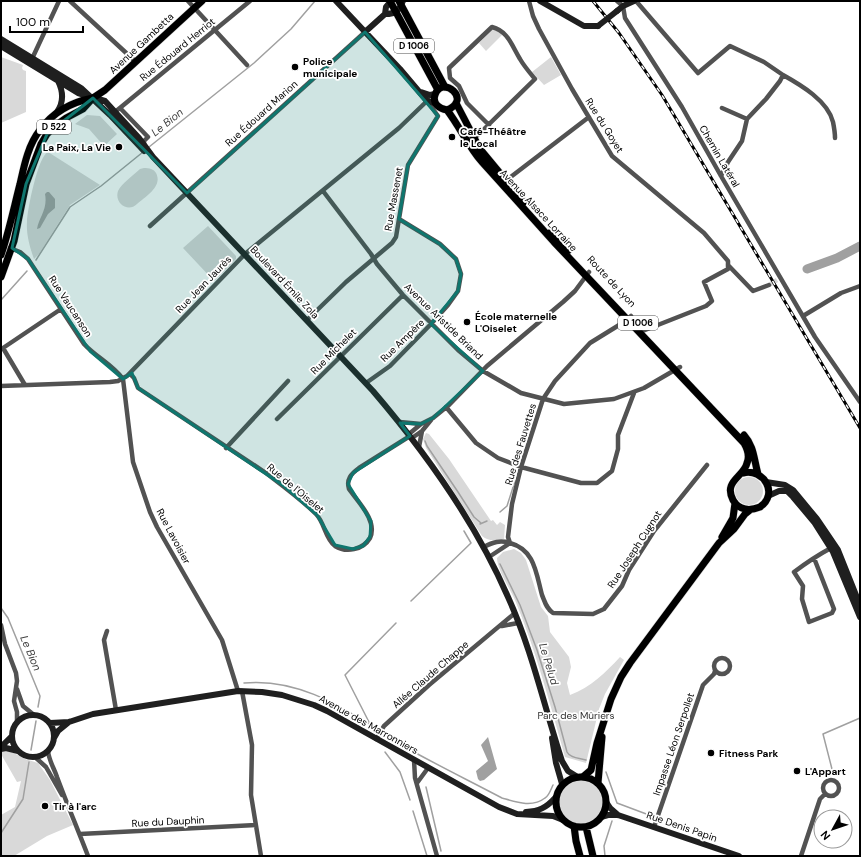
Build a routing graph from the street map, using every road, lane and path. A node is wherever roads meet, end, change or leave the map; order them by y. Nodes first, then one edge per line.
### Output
1 (59, 1) edge
2 (70, 1) edge
3 (188, 1) edge
4 (202, 1) edge
5 (249, 1) edge
6 (336, 1) edge
7 (529, 1) edge
8 (540, 1) edge
9 (617, 1) edge
10 (635, 1) edge
11 (401, 3) edge
12 (388, 4) edge
13 (623, 6) junction
14 (194, 8) junction
15 (396, 12) junction
16 (215, 30) junction
17 (365, 32) junction
18 (1, 39) edge
19 (1, 46) edge
20 (31, 61) junction
21 (136, 62) junction
22 (247, 65) dead end
23 (783, 75) junction
24 (58, 82) junction
25 (445, 87) junction
26 (432, 95) junction
27 (93, 98) junction
28 (456, 103) junction
29 (722, 108) dead end
30 (118, 110) junction
31 (447, 110) junction
32 (55, 115) junction
33 (589, 117) junction
34 (747, 120) junction
35 (489, 125) junction
36 (459, 126) junction
37 (474, 138) junction
38 (835, 138) dead end
39 (142, 146) junction
40 (484, 154) junction
41 (486, 167) junction
42 (513, 174) junction
43 (721, 176) junction
44 (505, 179) junction
45 (323, 191) junction
46 (187, 193) junction
47 (399, 219) junction
48 (150, 226) dead end
49 (2, 245) edge
50 (12, 248) junction
51 (245, 254) junction
52 (1, 255) edge
53 (374, 260) junction
54 (728, 267) junction
55 (588, 274) junction
56 (1, 277) edge
57 (769, 285) tunnel mouth
58 (860, 286) edge
59 (403, 295) junction
60 (61, 310) junction
61 (803, 316) junction
62 (629, 318) junction
63 (307, 320) junction
64 (432, 324) junction
65 (642, 331) junction
66 (340, 356) junction
67 (678, 369) junction
68 (483, 371) junction
69 (130, 374) junction
70 (123, 379) junction
71 (288, 381) dead end
72 (366, 383) junction
73 (25, 385) junction
74 (1, 386) edge
75 (634, 393) junction
76 (543, 399) junction
77 (860, 402) edge
78 (446, 407) junction
79 (433, 418) junction
80 (277, 419) dead end
81 (400, 422) junction
82 (421, 424) junction
83 (422, 431) junction
84 (410, 436) junction
85 (419, 447) junction
86 (226, 448) junction
87 (707, 465) dead end
88 (521, 467) junction
89 (742, 473) junction
90 (758, 474) junction
91 (766, 482) junction
92 (768, 496) junction
93 (735, 503) junction
94 (750, 510) junction
95 (510, 543) junction
96 (719, 543) junction
97 (484, 547) junction
98 (831, 548) junction
99 (489, 557) junction
100 (814, 558) junction
101 (860, 606) edge
102 (515, 613) junction
103 (860, 617) edge
104 (518, 623) junction
105 (1, 625) edge
106 (500, 626) junction
107 (107, 631) dead end
108 (715, 671) dead end
109 (16, 689) junction
110 (240, 691) junction
111 (116, 710) junction
112 (34, 715) junction
113 (17, 722) junction
114 (69, 722) junction
115 (50, 723) junction
116 (552, 729) junction
117 (602, 729) junction
118 (12, 736) junction
119 (54, 739) junction
120 (376, 739) junction
121 (1, 748) edge
122 (18, 751) junction
123 (48, 751) junction
124 (35, 757) junction
125 (414, 760) junction
126 (428, 768) junction
127 (580, 776) junction
128 (598, 783) junction
129 (417, 784) junction
130 (562, 784) junction
131 (825, 794) dead end
132 (555, 798) junction
133 (65, 800) junction
134 (606, 802) junction
135 (508, 810) junction
136 (618, 815) junction
137 (601, 817) junction
138 (563, 820) junction
139 (256, 825) junction
140 (574, 826) junction
141 (586, 827) junction
142 (654, 827) junction
143 (80, 834) junction
144 (88, 856) edge
145 (261, 856) edge
146 (437, 856) edge
147 (580, 856) edge
148 (593, 856) edge
149 (739, 856) edge
150 (801, 856) edge

1 - 20 street
2 - 21 street
3 - 14 street
4 - 14 main road, Avenue Gambetta / D 522
5 - 16 street, Rue Édouard Herriot
6 - 17 main road
7 - 33 street, Rue du Goyet
8 - 13 main road, bridge
9 - 13 street
10 - 13 main road
10 - 23 street
11 - 15 main road
11 - 25 main road, D 1006
12 - 15 main road, D 1006
12 - 15 main road
12 - 17 main road, Rue Édouard Marion
13 - 43 street, Chemin Latéral
14 - 16 street
14 - 21 main road, Avenue Gambetta / D 522
15 - 26 main road, D 1006
16 - 22 street
16 - 30 street, Rue Édouard Herriot
17 - 26 main road
17 - 46 street, Rue Édouard Marion
18 - 20 main road
19 - 20 main road
20 - 24 main road
20 - 27 main road
21 - 27 main road, Avenue Gambetta / D 522
23 - 34 street
23 - 38 street
24 - 27 main road
24 - 32 main road
25 - 26 main road
25 - 28 main road
26 - 31 main road
26 - 45 street, Rue Jean Jaurès
26 - 47 street, Rue Massenet
27 - 30 main road
27 - 32 main road, D 522
27 - 39 main road
27 - 50 main road, D 522
28 - 31 main road
28 - 37 main road, D 1006
29 - 34 street
30 - 39 main road
31 - 36 main road, D 1006
32 - 49 main road, D 522
33 - 42 street
33 - 54 street, Rue du Goyet
34 - 43 street
35 - 35 street
35 - 37 street
36 - 37 street
36 - 41 main road, Avenue Alsace Lorraine / D 1006
37 - 40 main road, D 1006
39 - 46 main road, Boulevard Émile Zola
40 - 42 street
40 - 44 main road, D 1006
41 - 44 street, Avenue Alsace Lorraine
41 - 55 main road, Avenue Alsace Lorraine / D 1006
42 - 44 street
43 - 61 street, Chemin Latéral
44 - 55 main road, Route de Lyon / D 1006
45 - 51 street, Rue Jean Jaurès
45 - 53 street, Avenue Aristide Briand
46 - 48 street, Rue Édouard Marion
46 - 51 main road, Boulevard Émile Zola
47 - 53 street, Rue Massenet
47 - 64 street, Rue Ampère
49 - 50 street, Rue Vaucanson
49 - 52 main road, D 522
50 - 56 main road, D 522
50 - 60 street, Rue Vaucanson
51 - 63 main road, Boulevard Émile Zola
51 - 69 street, Rue Jean Jaurès
53 - 59 street, Avenue Aristide Briand
53 - 63 street, Rue Massenet
54 - 57 street, Rue du Goyet
54 - 65 street
55 - 62 main road, Route de Lyon / D 1006
55 - 68 street
58 - 61 street
59 - 64 street, Avenue Aristide Briand
59 - 66 street, Rue Michelet
60 - 70 street, Rue Vaucanson
60 - 73 street
61 - 77 street, Chemin Latéral
62 - 65 main road, Route de Lyon / D 1006
62 - 76 street, Rue des Fauvettes
63 - 66 main road, Boulevard Émile Zola
64 - 68 street, Avenue Aristide Briand
64 - 72 street, Rue Ampère
65 - 67 main road, Route de Lyon / D 1006
66 - 72 main road, Boulevard Émile Zola
66 - 80 street, Rue Michelet
67 - 75 street, Avenue Aristide Briand
67 - 89 main road, Route de Lyon / D 1006
67 - 90 main road, Route de Lyon / D 1006
68 - 76 street, Avenue Aristide Briand
68 - 78 street
69 - 70 street, Rue Jean Jaurès
69 - 86 street, Rue de l'Oiselet
70 - 73 street, Rue Jean Jaurès
70 - 110 street, Rue Lavoisier
71 - 86 street
72 - 81 main road, Boulevard Émile Zola
73 - 74 street, Rue Jean Jaurès
75 - 76 street, Avenue Aristide Briand
75 - 88 street
76 - 88 street, Rue des Fauvettes
78 - 79 street
78 - 88 street
79 - 82 street
79 - 83 street
81 - 82 street
81 - 84 main road, Boulevard Émile Zola
82 - 84 street
83 - 84 street
83 - 85 street
84 - 85 main road, Boulevard Émile Zola
84 - 86 street, Rue de l'Oiselet
85 - 97 main road, Boulevard Émile Zola
87 - 95 street, Rue Joseph Cugnot
88 - 95 street, Rue des Fauvettes
89 - 90 main road
89 - 93 main road
90 - 91 main road
91 - 92 main road
91 - 101 main road
92 - 94 main road
92 - 98 main road
93 - 94 main road
93 - 96 main road
94 - 96 main road
95 - 97 street
95 - 99 street
96 - 117 main road
97 - 99 main road, Boulevard Émile Zola
98 - 100 street
98 - 103 main road
99 - 102 main road, Boulevard Émile Zola
100 - 100 street
102 - 104 main road, Boulevard Émile Zola
102 - 106 street, Allée Claude Chappe
104 - 106 street
104 - 116 main road, Boulevard Émile Zola
105 - 109 street
106 - 120 street, Allée Claude Chappe
107 - 111 street
108 - 142 street, Impasse Léon Serpollet
109 - 112 street
109 - 113 street
110 - 111 main road, Avenue des Marronniers
110 - 120 main road, Avenue des Marronniers
110 - 139 street, Rue Lavoisier
111 - 114 main road, Avenue des Marronniers
112 - 113 main road
112 - 115 main road
113 - 118 main road
114 - 115 main road, Avenue des Marronniers
114 - 119 main road, Avenue des Marronniers
115 - 119 main road
116 - 127 main road
116 - 130 main road
117 - 127 main road
117 - 128 main road
118 - 121 main road
118 - 122 main road
119 - 123 main road
120 - 125 main road, Avenue des Marronniers
121 - 122 main road
122 - 124 main road
123 - 124 main road
123 - 133 street
124 - 133 street
125 - 126 main road, Avenue des Marronniers
125 - 129 street
126 - 129 street
126 - 135 main road, Avenue des Marronniers
127 - 128 main road
127 - 130 main road
128 - 134 main road
129 - 146 street
130 - 132 main road
131 - 150 street
132 - 135 main road, Avenue des Marronniers
132 - 138 main road
133 - 143 street
134 - 136 main road, Rue Denis Papin
134 - 137 main road
135 - 138 main road, Avenue des Marronniers
136 - 137 main road, Rue Denis Papin
136 - 142 main road, Rue Denis Papin
137 - 141 main road
138 - 140 main road
139 - 143 street, Rue du Dauphin
139 - 145 street, Rue Lavoisier
140 - 141 main road
140 - 147 main road
141 - 148 main road
142 - 149 main road, Rue Denis Papin
143 - 144 street

